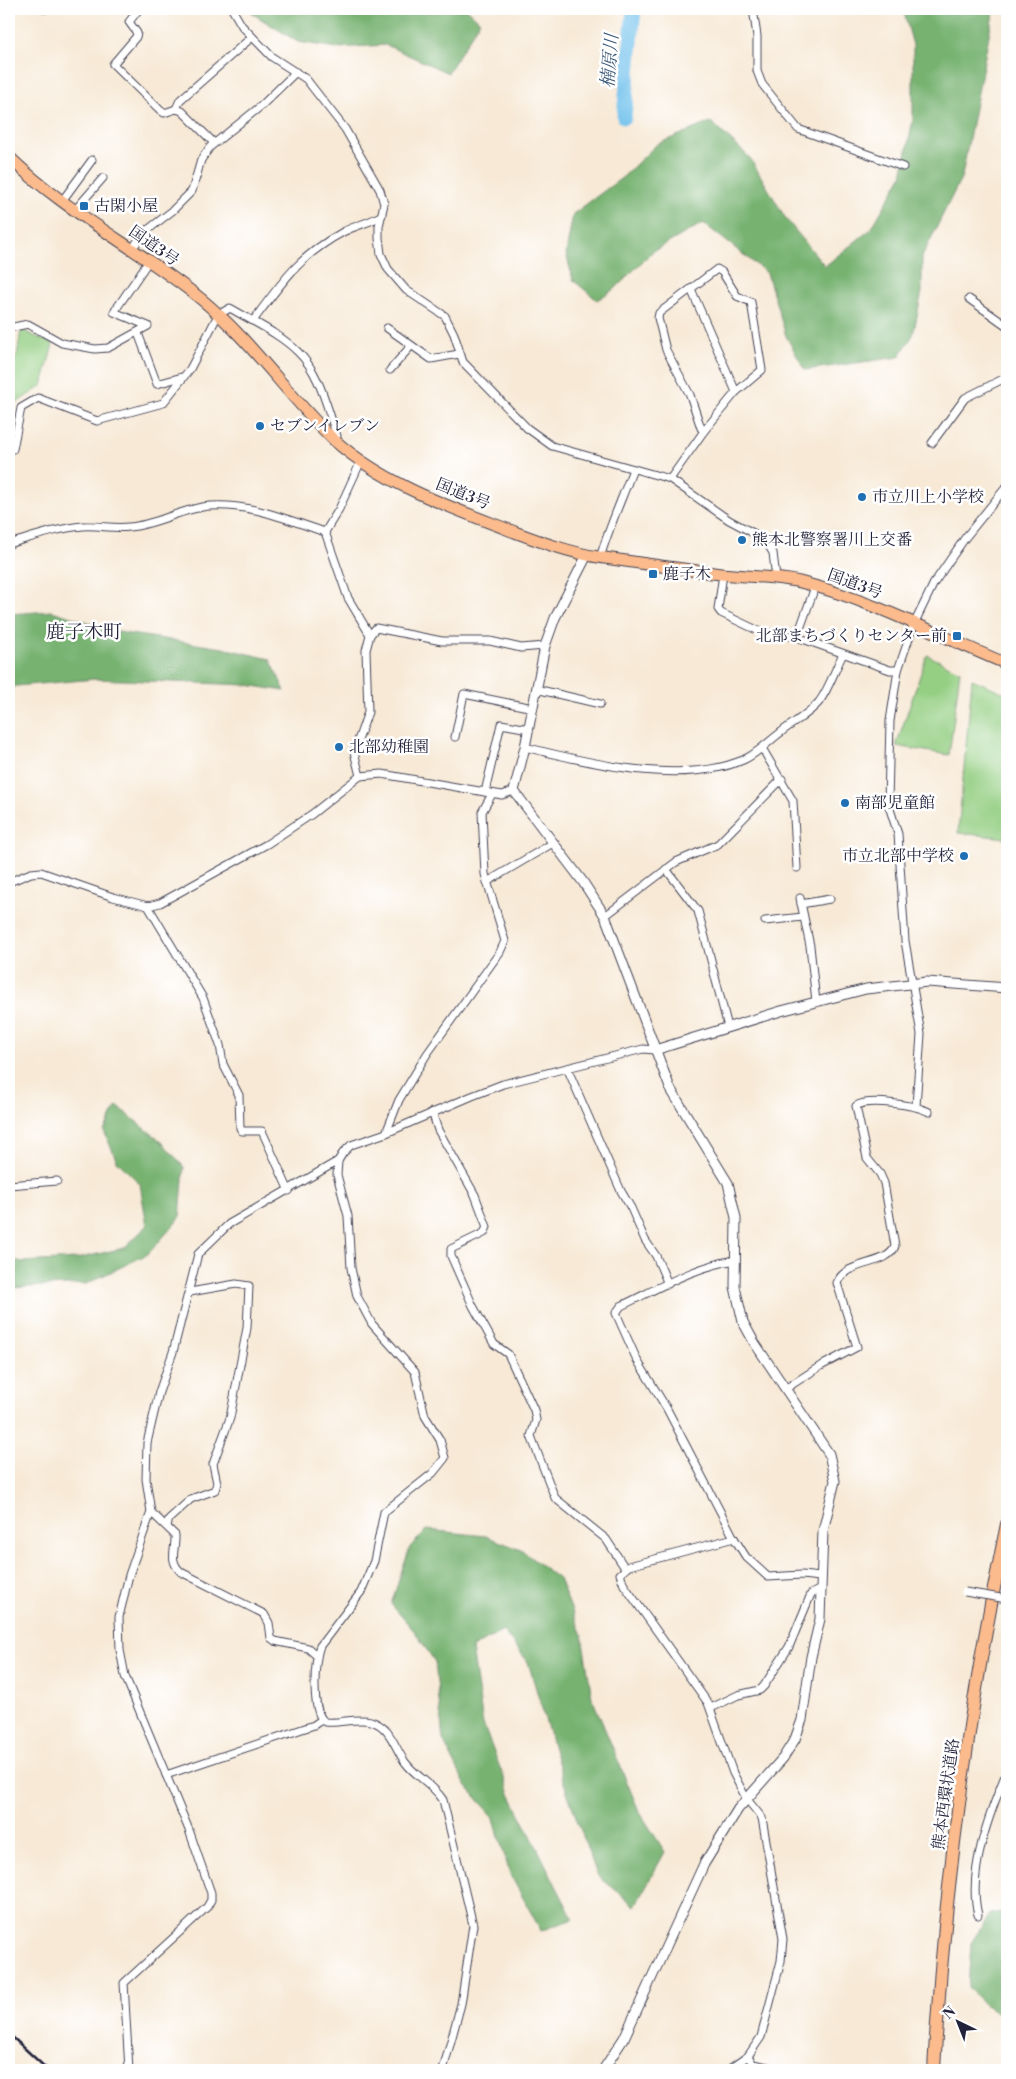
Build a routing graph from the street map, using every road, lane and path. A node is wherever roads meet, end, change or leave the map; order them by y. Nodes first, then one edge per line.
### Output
1 (140, 9) edge
2 (232, 9) edge
3 (752, 9) edge
4 (252, 37) junction
5 (296, 72) junction
6 (176, 109) junction
7 (214, 143) junction
8 (9, 157) edge
9 (92, 160) dead end
10 (903, 167) dead end
11 (103, 178) dead end
12 (62, 202) junction
13 (75, 210) junction
14 (382, 215) junction
15 (131, 250) junction
16 (148, 262) junction
17 (691, 289) junction
18 (969, 299) dead end
19 (218, 315) junction
20 (253, 321) junction
21 (1007, 326) edge
22 (9, 328) edge
23 (387, 328) dead end
24 (138, 333) junction
25 (412, 346) junction
26 (459, 354) junction
27 (390, 370) dead end
28 (183, 377) junction
29 (1007, 377) edge
30 (736, 392) junction
31 (704, 431) junction
32 (334, 440) junction
33 (932, 443) dead end
34 (13, 449) dead end
35 (360, 461) junction
36 (633, 469) junction
37 (670, 479) junction
38 (1007, 486) edge
39 (325, 532) junction
40 (9, 544) edge
41 (587, 556) junction
42 (600, 558) junction
43 (722, 574) junction
44 (776, 578) junction
45 (815, 586) junction
46 (914, 624) junction
47 (370, 635) junction
48 (797, 637) junction
49 (545, 646) junction
50 (843, 654) junction
51 (1007, 664) edge
52 (898, 670) junction
53 (536, 689) junction
54 (600, 704) dead end
55 (532, 708) junction
56 (529, 729) junction
57 (455, 737) dead end
58 (525, 747) junction
59 (762, 748) junction
60 (360, 776) junction
61 (782, 779) junction
62 (514, 791) junction
63 (488, 793) junction
64 (552, 843) junction
65 (797, 868) dead end
66 (666, 869) junction
67 (9, 882) edge
68 (487, 882) junction
69 (830, 899) dead end
70 (148, 906) junction
71 (605, 916) junction
72 (803, 917) junction
73 (765, 921) dead end
74 (911, 983) junction
75 (1007, 988) edge
76 (816, 1002) junction
77 (728, 1027) junction
78 (655, 1050) junction
79 (568, 1070) junction
80 (916, 1106) junction
81 (432, 1112) junction
82 (929, 1112) dead end
83 (386, 1133) junction
84 (338, 1162) junction
85 (57, 1181) dead end
86 (9, 1185) edge
87 (289, 1191) junction
88 (736, 1260) junction
89 (668, 1284) junction
90 (190, 1292) junction
91 (785, 1390) junction
92 (151, 1512) junction
93 (1007, 1524) edge
94 (167, 1526) junction
95 (734, 1538) junction
96 (625, 1568) junction
97 (820, 1576) junction
98 (821, 1589) junction
99 (965, 1592) dead end
100 (1007, 1599) edge
101 (316, 1656) junction
102 (711, 1708) junction
103 (321, 1720) junction
104 (1007, 1771) edge
105 (166, 1775) junction
106 (746, 1798) junction
107 (978, 1915) dead end
108 (748, 2056) junction
109 (752, 2067) edge
110 (129, 2070) edge
111 (443, 2070) edge
112 (603, 2070) edge
113 (728, 2070) edge
114 (782, 2070) edge
115 (934, 2070) edge

1 - 6 street
2 - 4 street
3 - 10 street
4 - 5 street
4 - 6 street
5 - 7 street
5 - 14 street
6 - 7 street
7 - 15 street
8 - 12 highway, 国道3号
9 - 12 street
11 - 13 street
12 - 13 highway, 国道3号
13 - 15 highway, 国道3号
14 - 20 street
14 - 26 street
15 - 16 highway, 国道3号
16 - 19 highway, 国道3号
16 - 24 street
17 - 30 street
17 - 30 street
17 - 31 street
18 - 21 street
19 - 20 street
19 - 28 street
19 - 32 highway, 国道3号
20 - 32 street
22 - 24 street
23 - 25 street
24 - 28 street
25 - 26 street
25 - 27 street
26 - 36 street
28 - 34 street
29 - 33 street
30 - 31 street
31 - 37 street
32 - 35 highway, 国道3号
35 - 39 street
35 - 41 highway, 国道3号
36 - 37 street
36 - 42 street
37 - 44 street
38 - 46 street
39 - 40 street
39 - 47 street
41 - 42 highway, 国道3号
41 - 49 street
42 - 43 highway, 国道3号
43 - 44 highway, 国道3号
43 - 48 street
44 - 45 highway, 国道3号
45 - 46 highway, 国道3号
45 - 48 street
46 - 51 highway, 国道3号
46 - 52 street
47 - 49 street
47 - 60 street
48 - 50 street
49 - 53 street
50 - 52 street
50 - 59 street
52 - 74 street
53 - 54 street
53 - 55 street
55 - 56 street
55 - 57 street
56 - 58 street
56 - 63 street
58 - 59 street
58 - 62 street
59 - 61 street
60 - 63 street
60 - 70 street
61 - 65 street
61 - 66 street
62 - 63 street
62 - 64 street
63 - 68 street
64 - 68 street
64 - 71 street
66 - 71 street
66 - 77 street
67 - 70 street
68 - 83 street
69 - 72 street
70 - 87 street
71 - 78 street
72 - 73 street
72 - 76 street
74 - 75 street
74 - 76 street
74 - 80 street
76 - 77 street
77 - 78 street
78 - 79 street
78 - 88 street
79 - 81 street
79 - 89 street
80 - 82 street
80 - 91 street
81 - 83 street
81 - 96 street
83 - 84 street
84 - 87 street
84 - 101 street
85 - 86 street
87 - 90 street
88 - 89 street
88 - 91 street
89 - 95 street
90 - 92 street
90 - 94 street
91 - 97 street
92 - 94 street
92 - 105 street
93 - 115 highway, 熊本西環状道路
94 - 101 street
95 - 96 street
95 - 97 street
96 - 102 street
97 - 98 street
98 - 102 street
98 - 106 street
99 - 100 street, bridge
101 - 103 street
102 - 106 street
103 - 105 street
103 - 111 street
104 - 107 street
105 - 110 street
106 - 108 street
106 - 112 street
108 - 109 street
108 - 113 street
109 - 114 street

